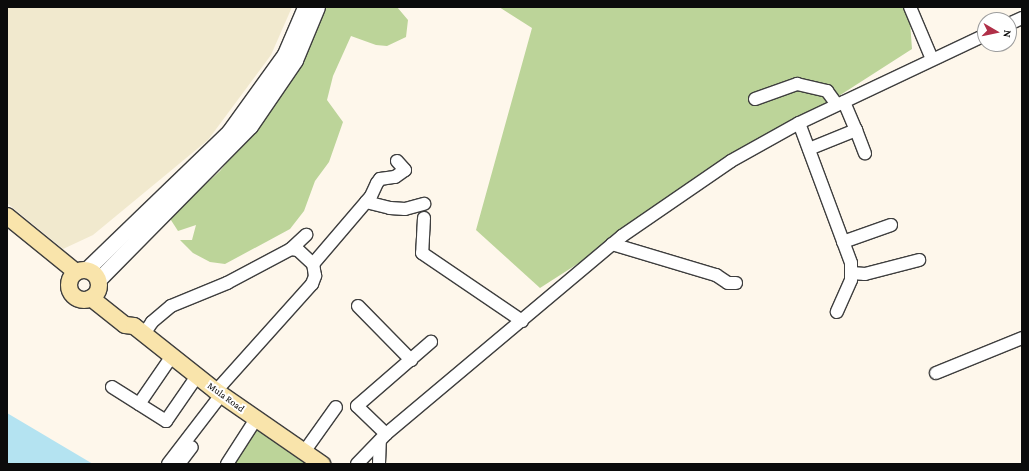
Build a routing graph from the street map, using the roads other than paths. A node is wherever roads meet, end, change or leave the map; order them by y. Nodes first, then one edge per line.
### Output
1 (305, 7) edge
2 (317, 7) edge
3 (910, 7) edge
4 (977, 39) edge
5 (932, 59) junction
6 (755, 99) dead end
7 (840, 103) junction
8 (799, 123) junction
9 (856, 130) junction
10 (809, 149) junction
11 (865, 153) dead end
12 (398, 161) dead end
13 (366, 202) junction
14 (424, 204) dead end
15 (7, 216) edge
16 (424, 218) dead end
17 (891, 225) dead end
18 (7, 230) edge
19 (306, 235) dead end
20 (842, 242) junction
21 (612, 244) junction
22 (292, 249) junction
23 (919, 260) dead end
24 (313, 264) junction
25 (852, 273) junction
26 (86, 281) junction
27 (736, 283) dead end
28 (358, 306) dead end
29 (837, 312) dead end
30 (522, 321) junction
31 (139, 330) junction
32 (1022, 338) edge
33 (431, 342) dead end
34 (172, 356) junction
35 (411, 360) junction
36 (936, 373) dead end
37 (198, 376) junction
38 (112, 387) dead end
39 (218, 393) junction
40 (139, 404) junction
41 (336, 407) dead end
42 (256, 419) junction
43 (383, 437) junction
44 (192, 448) dead end
45 (304, 452) junction
46 (168, 464) edge
47 (179, 464) edge
48 (227, 464) edge
49 (322, 464) edge
50 (357, 464) edge
51 (379, 464) edge

1 - 26 street
2 - 26 street
3 - 5 street
4 - 5 street
5 - 7 street
6 - 7 street
7 - 8 street
7 - 9 street
8 - 10 street
8 - 21 street
9 - 10 street
9 - 11 street
10 - 20 street
12 - 13 street
13 - 14 street
13 - 24 street
15 - 26 main road, Mula Road
16 - 30 street
17 - 20 street
18 - 26 main road
19 - 22 street
20 - 25 street
21 - 27 street
21 - 30 street
22 - 24 street
22 - 31 street
23 - 25 street
24 - 39 street
25 - 29 street
26 - 31 main road, Mula Road
28 - 35 street
30 - 43 street
31 - 34 main road, Mula Road
32 - 36 street
33 - 35 street
34 - 37 main road, Mula Road
34 - 40 street
35 - 43 street
37 - 39 main road, Mula Road
37 - 40 street
38 - 40 street
39 - 42 main road, Mula Road
39 - 46 street
41 - 45 street
42 - 45 main road, Mula Road
42 - 48 street
43 - 50 street
43 - 51 street
44 - 47 street
45 - 49 main road, Mula Road

